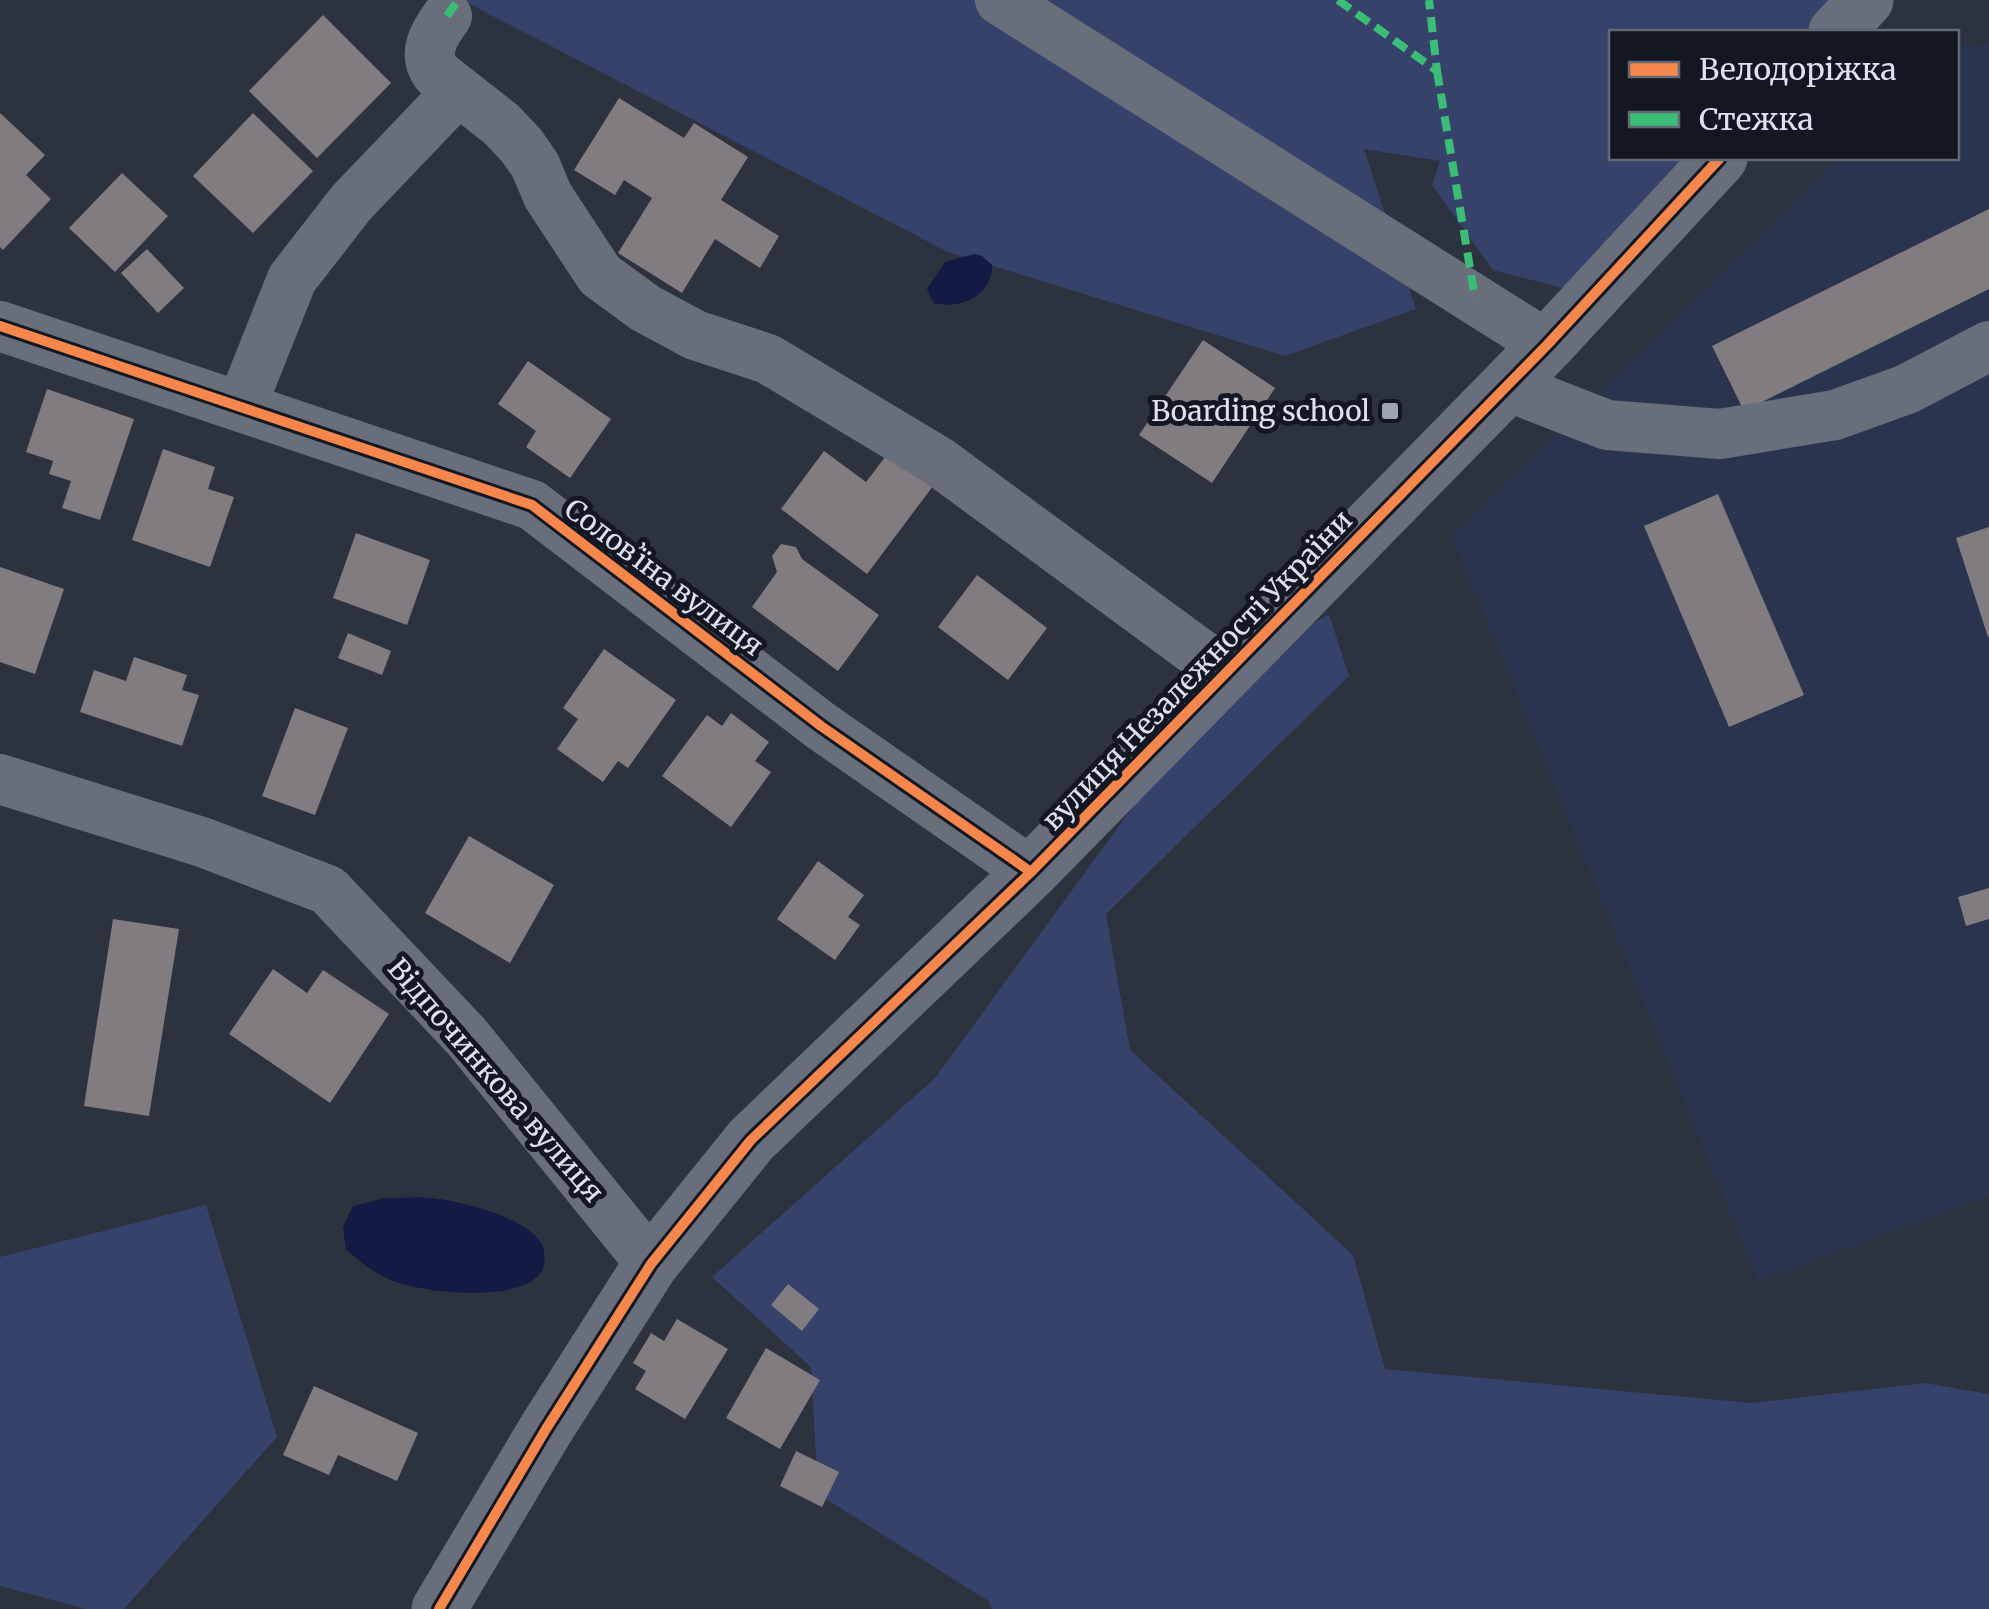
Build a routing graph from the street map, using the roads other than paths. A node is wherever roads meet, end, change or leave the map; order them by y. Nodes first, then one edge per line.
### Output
1 (1000, 0) edge
2 (1866, 0) edge
3 (447, 16) dead end
4 (1838, 30) edge
5 (458, 91) junction
6 (1718, 160) edge
7 (0, 326) edge
8 (1547, 344) junction
9 (1989, 346) edge
10 (1506, 386) junction
11 (242, 407) junction
12 (1226, 673) junction
13 (0, 779) edge
14 (1031, 872) junction
15 (651, 1264) junction
16 (439, 1609) edge

1 - 8 street
2 - 4 main road
3 - 5 street
5 - 11 street
5 - 12 street
6 - 8 main road, вулиця Незалежності України
7 - 11 street, Соловʼїна вулиця
8 - 10 main road, вулиця Незалежності України
9 - 10 street
10 - 12 main road, вулиця Незалежності України
11 - 14 street, Соловʼїна вулиця
12 - 14 main road, вулиця Незалежності України
13 - 15 street, Відпочинкова вулиця
14 - 15 main road, вулиця Незалежності України
15 - 16 main road, вулиця Незалежності України

